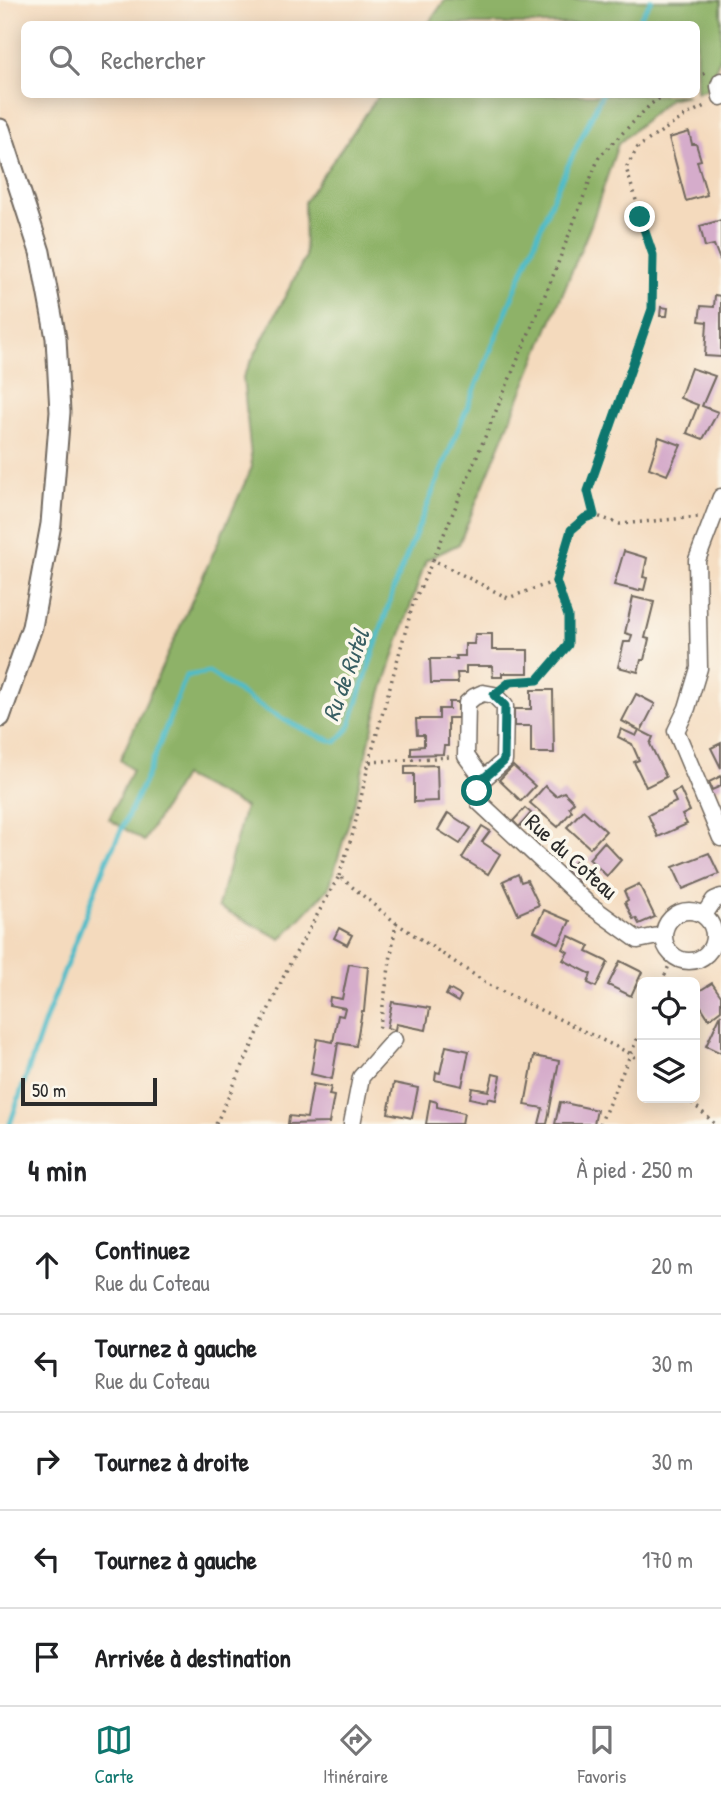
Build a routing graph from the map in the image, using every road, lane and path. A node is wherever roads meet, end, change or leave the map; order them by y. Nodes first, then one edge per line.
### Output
1 (721, 81) edge
2 (660, 98) edge
3 (715, 100) edge
4 (0, 129) edge
5 (721, 497) edge
6 (594, 515) junction
7 (717, 517) edge
8 (433, 560) junction
9 (556, 581) junction
10 (494, 695) junction
11 (0, 717) edge
12 (466, 756) junction
13 (369, 762) junction
14 (483, 779) junction
15 (721, 838) edge
16 (338, 878) junction
17 (721, 897) edge
18 (704, 915) junction
19 (396, 923) junction
20 (663, 935) junction
21 (716, 952) edge
22 (673, 956) junction
23 (664, 977) edge
24 (394, 1040) dead end
25 (637, 1040) edge
26 (631, 1054) junction
27 (637, 1059) edge
28 (374, 1062) junction
29 (692, 1103) edge
30 (216, 1124) edge
31 (352, 1124) edge
32 (600, 1124) edge
33 (715, 1124) edge

1 - 3 street
2 - 8 path
3 - 6 path
4 - 11 street
5 - 7 street
6 - 7 path
6 - 9 path
7 - 15 street
8 - 9 path
8 - 13 path
9 - 10 path
10 - 12 street
10 - 14 street
12 - 13 path
12 - 14 street, Rue du Coteau
13 - 16 path
14 - 20 street, Rue du Coteau
16 - 19 path
16 - 30 path
17 - 18 street
18 - 20 street
18 - 21 street
19 - 26 path
19 - 28 path
20 - 22 street
21 - 22 street
22 - 23 path
24 - 28 street
25 - 26 path
26 - 27 path
26 - 32 path
28 - 31 street
29 - 33 path

